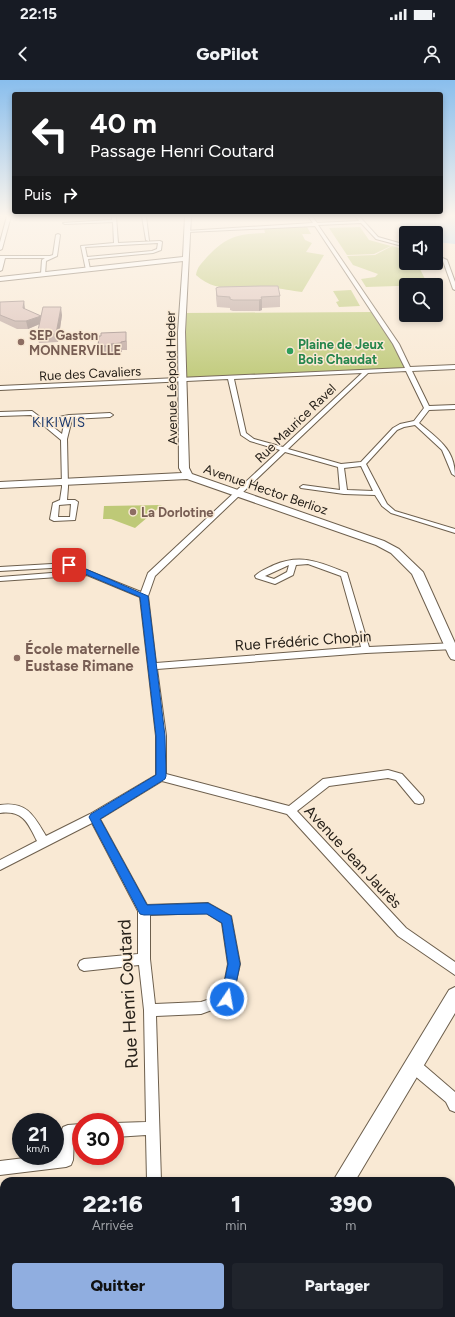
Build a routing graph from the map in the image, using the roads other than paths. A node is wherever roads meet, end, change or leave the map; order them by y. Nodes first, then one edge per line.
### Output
1 (43, 274) edge
2 (185, 274) edge
3 (349, 274) edge
4 (0, 279) edge
5 (454, 280) edge
6 (455, 289) edge
7 (454, 368) edge
8 (409, 370) junction
9 (367, 371) junction
10 (231, 378) junction
11 (182, 379) junction
12 (0, 388) edge
13 (455, 407) edge
14 (427, 408) junction
15 (0, 414) edge
16 (110, 415) dead end
17 (69, 417) junction
18 (42, 422) junction
19 (416, 423) junction
20 (64, 439) junction
21 (455, 448) edge
22 (286, 449) junction
23 (445, 449) junction
24 (363, 464) junction
25 (341, 466) junction
26 (455, 474) edge
27 (188, 476) junction
28 (65, 482) junction
29 (1, 484) edge
30 (303, 487) dead end
31 (344, 492) junction
32 (377, 493) junction
33 (238, 495) junction
34 (63, 502) dead end
35 (455, 531) edge
36 (310, 562) junction
37 (0, 569) edge
38 (90, 573) junction
39 (0, 579) edge
40 (144, 596) junction
41 (366, 650) junction
42 (453, 650) edge
43 (153, 666) junction
44 (161, 776) junction
45 (419, 800) dead end
46 (0, 809) edge
47 (290, 811) junction
48 (94, 817) junction
49 (44, 843) junction
50 (0, 864) edge
51 (144, 910) junction
52 (144, 959) junction
53 (84, 965) dead end
54 (455, 969) edge
55 (455, 996) edge
56 (150, 1010) junction
57 (414, 1066) junction
58 (455, 1105) edge
59 (153, 1128) junction
60 (124, 1130) edge
61 (72, 1132) edge
62 (0, 1168) edge
63 (154, 1177) edge
64 (345, 1177) edge

1 - 4 street
2 - 11 street, Avenue Léopold Heder
3 - 8 street
5 - 6 street
7 - 8 street, Rue des Cavaliers
8 - 9 street, Rue des Cavaliers
8 - 14 street
9 - 10 street, Rue des Cavaliers
9 - 22 street, Rue Maurice Ravel
10 - 11 street, Rue des Cavaliers
10 - 22 street
11 - 12 street, Rue des Cavaliers
11 - 27 street, Avenue Léopold Heder
13 - 14 street
14 - 19 street
15 - 18 street
16 - 17 street
17 - 18 street
17 - 20 street
18 - 20 street
19 - 23 street
19 - 24 street
20 - 28 street
21 - 23 street
22 - 25 street
22 - 33 street, Rue Maurice Ravel
23 - 26 street
24 - 25 street
24 - 32 street
25 - 31 street
27 - 28 street, Avenue Hector Berlioz
27 - 33 street, Avenue Hector Berlioz
28 - 29 street, Avenue Hector Berlioz
28 - 34 street
30 - 31 street
31 - 32 street
32 - 35 street
33 - 40 street, Rue Maurice Ravel
33 - 42 street, Avenue Hector Berlioz
36 - 36 street
36 - 41 street
37 - 38 street
38 - 39 street
38 - 40 street
40 - 43 street
41 - 42 street, Rue Frédéric Chopin
41 - 43 street, Rue Frédéric Chopin
43 - 44 street
44 - 47 street, Avenue Jean Jaurès
44 - 48 street
45 - 47 street
46 - 49 street
47 - 54 street, Avenue Jean Jaurès
48 - 49 street
48 - 51 street, Rue Henri Coutard
49 - 50 street
51 - 52 street, Rue Henri Coutard
51 - 56 street
52 - 53 street
52 - 56 street, Rue Henri Coutard
55 - 57 street
56 - 59 street, Rue Henri Coutard
57 - 58 street
57 - 64 street
59 - 60 street
59 - 63 street, Rue Henri Coutard
61 - 62 street

